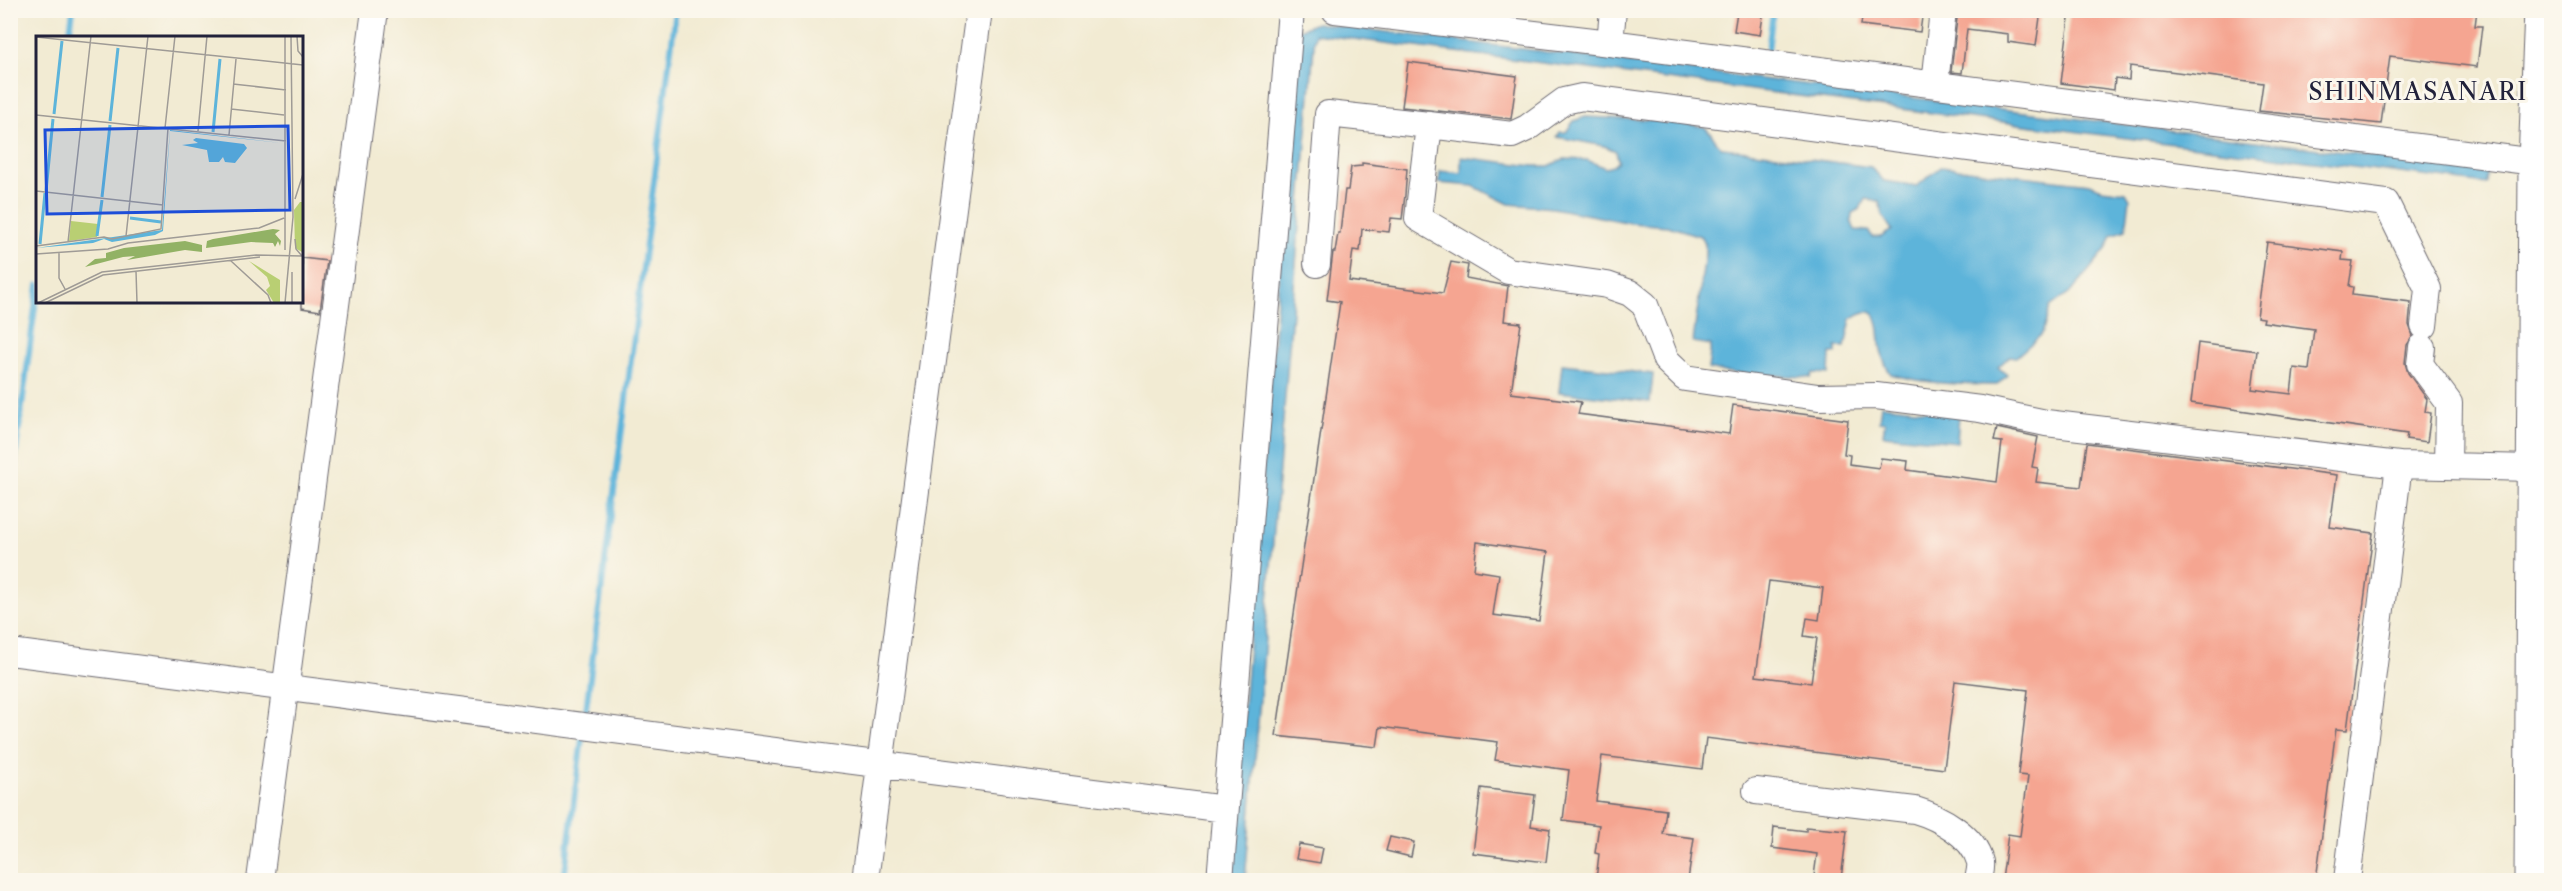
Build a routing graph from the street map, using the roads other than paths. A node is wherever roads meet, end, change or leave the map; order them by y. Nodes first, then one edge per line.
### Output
1 (375, 10) edge
2 (979, 10) edge
3 (1291, 10) edge
4 (1335, 10) edge
5 (1613, 10) edge
6 (1943, 10) edge
7 (2541, 10) edge
8 (1610, 43) junction
9 (1935, 84) junction
10 (1429, 125) junction
11 (2535, 162) junction
12 (1317, 264) dead end
13 (2399, 465) junction
14 (2448, 466) junction
15 (2534, 468) junction
16 (10, 652) edge
17 (286, 687) junction
18 (880, 765) junction
19 (1756, 791) dead end
20 (1225, 809) junction
21 (260, 880) edge
22 (865, 880) edge
23 (1220, 880) edge
24 (1978, 880) edge
25 (2347, 880) edge
26 (2531, 880) edge

1 - 17 street
2 - 18 street
3 - 20 street
4 - 8 street
5 - 8 street
6 - 9 street
7 - 11 highway
8 - 9 street
9 - 11 street
10 - 12 street
10 - 13 street
10 - 14 street
11 - 15 highway
13 - 14 street
13 - 25 street
14 - 15 street
15 - 26 highway
16 - 17 street
17 - 18 street
17 - 21 street
18 - 20 street
18 - 22 street
19 - 24 street
20 - 23 street

